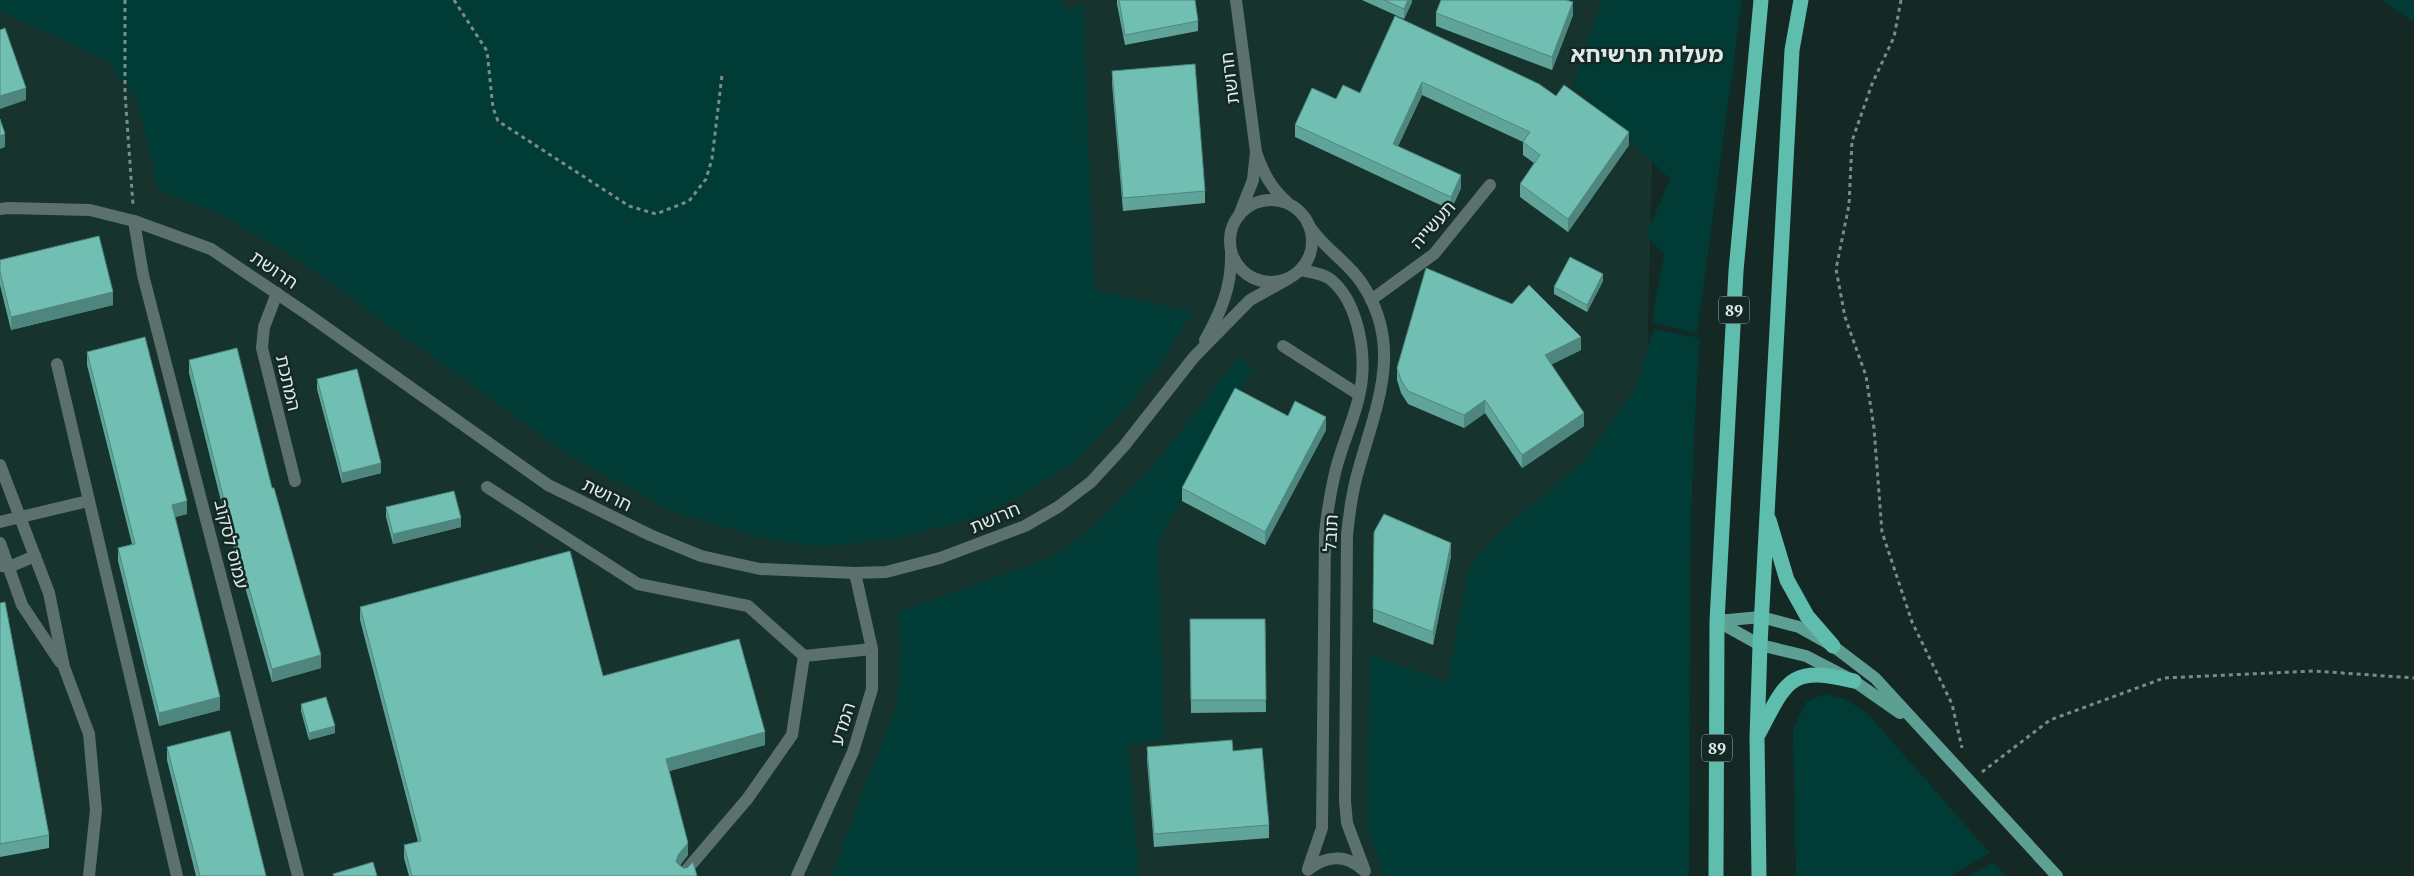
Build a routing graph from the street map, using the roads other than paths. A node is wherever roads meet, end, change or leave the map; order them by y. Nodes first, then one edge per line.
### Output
1 (1236, 0) edge
2 (1761, 0) edge
3 (1801, 0) edge
4 (1256, 152) junction
5 (1490, 185) dead end
6 (1291, 205) junction
7 (0, 209) edge
8 (1239, 215) junction
9 (134, 221) junction
10 (1308, 224) junction
11 (1231, 249) junction
12 (1300, 270) junction
13 (1288, 279) junction
14 (277, 293) junction
15 (1371, 300) junction
16 (1283, 346) dead end
17 (1194, 357) junction
18 (57, 364) dead end
19 (1358, 394) junction
20 (0, 465) edge
21 (294, 481) dead end
22 (487, 487) dead end
23 (88, 501) junction
24 (1765, 509) junction
25 (20, 518) junction
26 (0, 522) edge
27 (0, 543) edge
28 (35, 556) junction
29 (5, 566) edge
30 (855, 573) junction
31 (1761, 617) junction
32 (1717, 621) junction
33 (1760, 645) junction
34 (1833, 646) junction
35 (872, 648) junction
36 (804, 656) junction
37 (64, 667) junction
38 (1854, 681) junction
39 (1921, 727) junction
40 (1757, 736) junction
41 (684, 872) edge
42 (1306, 872) edge
43 (1366, 874) edge
44 (89, 876) edge
45 (177, 876) edge
46 (298, 876) edge
47 (797, 876) edge
48 (1716, 876) edge
49 (1759, 876) edge
50 (2058, 876) edge

1 - 4 street, חרושת
2 - 32 highway, 89
3 - 24 highway, 89
4 - 6 street, חרושת
4 - 8 street, חרושת
5 - 15 street, תעשייה
6 - 8 street
6 - 10 street
7 - 9 street, חרושת
8 - 11 street
9 - 14 street, חרושת
9 - 46 street, עמוס לסקוב
10 - 12 street
10 - 15 street, תובל
11 - 13 street
11 - 17 street, חרושת
12 - 13 street
12 - 19 street, תובל
13 - 17 street, חרושת
14 - 21 street, המתכת
14 - 30 street, חרושת
15 - 43 street, תובל
16 - 19 street
17 - 30 street, חרושת
18 - 23 street
19 - 42 street, תובל
20 - 25 street
22 - 36 street
23 - 25 street
23 - 45 street
24 - 31 highway, 89
24 - 34 highway
25 - 26 street
25 - 28 street
27 - 29 street
28 - 29 street
28 - 37 street
29 - 37 street
30 - 35 street, המדע
31 - 32 main road
31 - 33 highway, 89
31 - 34 main road
32 - 33 main road
32 - 48 highway, 89
33 - 38 main road
33 - 40 highway, 89
34 - 39 main road
35 - 36 street
35 - 47 street, המדע
36 - 41 street
37 - 44 street
38 - 39 main road
38 - 40 highway
39 - 50 main road
40 - 49 highway, 89
42 - 43 street

